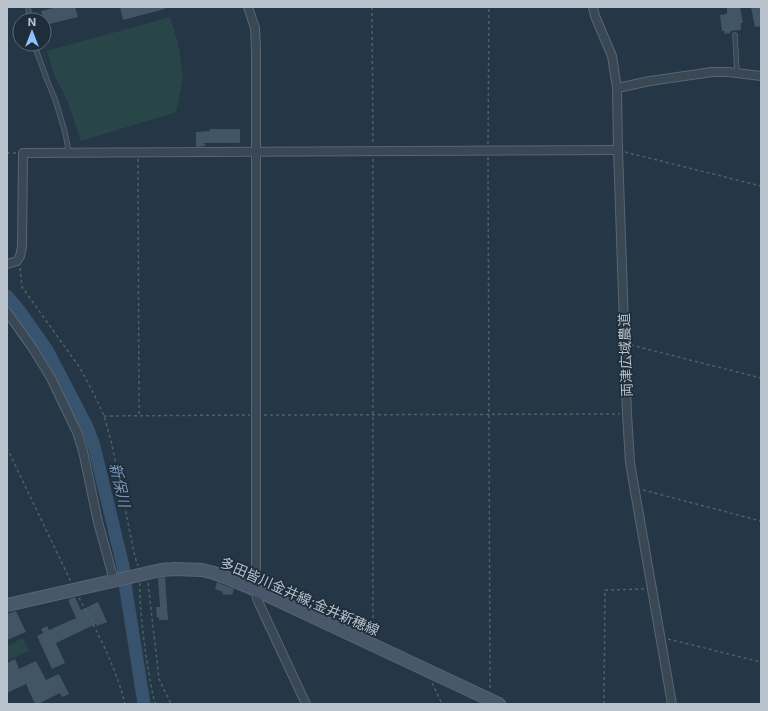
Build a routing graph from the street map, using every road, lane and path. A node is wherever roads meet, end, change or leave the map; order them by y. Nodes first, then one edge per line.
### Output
1 (248, 7) edge
2 (372, 7) edge
3 (489, 7) edge
4 (593, 7) edge
5 (735, 35) dead end
6 (37, 52) edge
7 (737, 73) junction
8 (761, 76) edge
9 (617, 88) junction
10 (618, 150) junction
11 (488, 151) junction
12 (373, 152) junction
13 (69, 153) junction
14 (138, 153) junction
15 (256, 153) junction
16 (761, 186) edge
17 (17, 261) junction
18 (7, 264) edge
19 (7, 312) edge
20 (625, 344) junction
21 (761, 378) edge
22 (373, 414) junction
23 (489, 414) junction
24 (627, 414) junction
25 (256, 415) junction
26 (104, 416) junction
27 (139, 416) junction
28 (7, 448) edge
29 (634, 488) junction
30 (761, 521) edge
31 (144, 574) junction
32 (112, 581) junction
33 (651, 589) junction
34 (75, 590) junction
35 (256, 590) junction
36 (7, 605) edge
37 (660, 637) junction
38 (373, 645) junction
39 (761, 662) edge
40 (430, 672) junction
41 (495, 702) edge
42 (125, 704) edge
43 (155, 704) edge
44 (171, 704) edge
45 (306, 704) edge
46 (442, 704) edge
47 (604, 704) edge
48 (672, 704) edge

1 - 15 street
2 - 12 path
3 - 11 path
4 - 9 street, 両津広域農道
5 - 7 lane
6 - 13 lane
7 - 8 street
7 - 9 street
9 - 10 street, 両津広域農道
10 - 11 street
10 - 16 path
10 - 20 street, 両津広域農道
11 - 12 street
11 - 23 path
12 - 15 street
12 - 22 path
13 - 14 street
13 - 17 street
14 - 15 street
14 - 27 path
15 - 25 street
17 - 18 street
17 - 26 path
19 - 32 street
20 - 21 path
20 - 24 street, 両津広域農道
22 - 23 path
22 - 25 path
22 - 38 path
23 - 24 path
23 - 41 path
24 - 29 street, 両津広域農道
25 - 27 path
25 - 35 street
26 - 27 path
26 - 31 path
28 - 34 path
29 - 30 path
29 - 33 street, 両津広域農道
31 - 32 main road, 多田皆川金井線;金井新穂線
31 - 35 main road, 多田皆川金井線;金井新穂線
31 - 43 path
31 - 44 path
32 - 34 main road, 多田皆川金井線;金井新穂線
33 - 37 street, 両津広域農道
33 - 47 path
34 - 36 main road, 多田皆川金井線;金井新穂線
34 - 42 path
35 - 38 main road, 多田皆川金井線;金井新穂線
35 - 45 street
37 - 39 path
37 - 48 street, 両津広域農道
38 - 40 main road, 多田皆川金井線;金井新穂線
40 - 41 main road, 多田皆川金井線;金井新穂線
40 - 46 path

